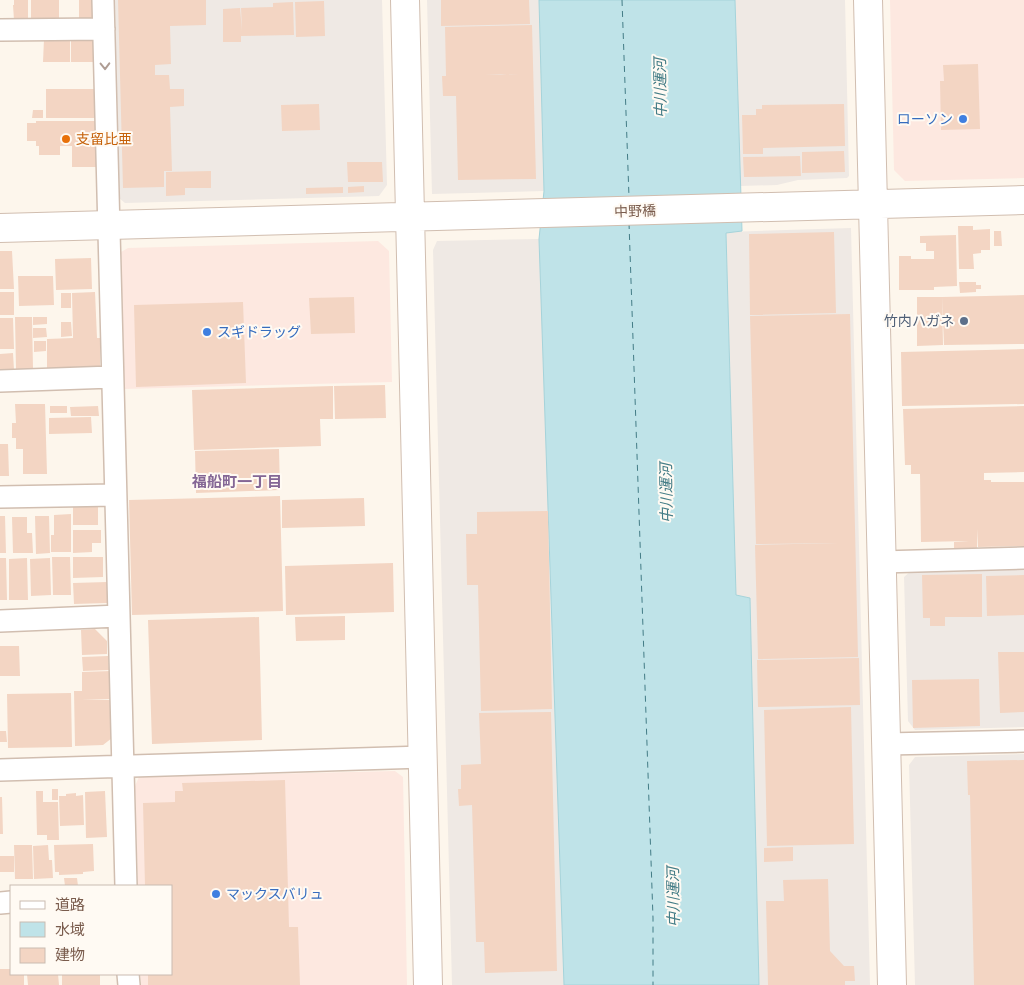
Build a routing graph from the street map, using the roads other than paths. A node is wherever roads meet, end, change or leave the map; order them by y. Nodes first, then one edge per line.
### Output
1 (103, 0) edge
2 (405, 0) edge
3 (868, 0) edge
4 (104, 29) junction
5 (0, 30) edge
6 (1024, 200) edge
7 (872, 204) junction
8 (410, 218) junction
9 (108, 225) junction
10 (0, 228) edge
11 (112, 377) junction
12 (0, 381) edge
13 (116, 495) junction
14 (0, 497) edge
15 (1024, 558) edge
16 (881, 562) junction
17 (119, 616) junction
18 (0, 621) edge
19 (1024, 741) edge
20 (886, 744) junction
21 (423, 757) junction
22 (123, 767) junction
23 (0, 770) edge
24 (126, 885) edge
25 (428, 985) edge
26 (892, 985) edge

1 - 4 street
2 - 8 street
3 - 7 street
4 - 5 street
4 -> 9 street
6 - 7 street, 中野橋
7 - 8 street, 中野橋
7 - 16 street
8 - 9 street, 中野橋
8 - 21 street
9 - 10 street, 中野橋
9 - 11 street
11 - 12 street
11 - 13 street
13 - 14 street
13 - 17 street
15 - 16 street
16 - 20 street
17 - 18 street
17 - 22 street
19 - 20 street
20 - 26 street
21 - 22 street
21 - 25 street
22 - 23 street
22 - 24 street

